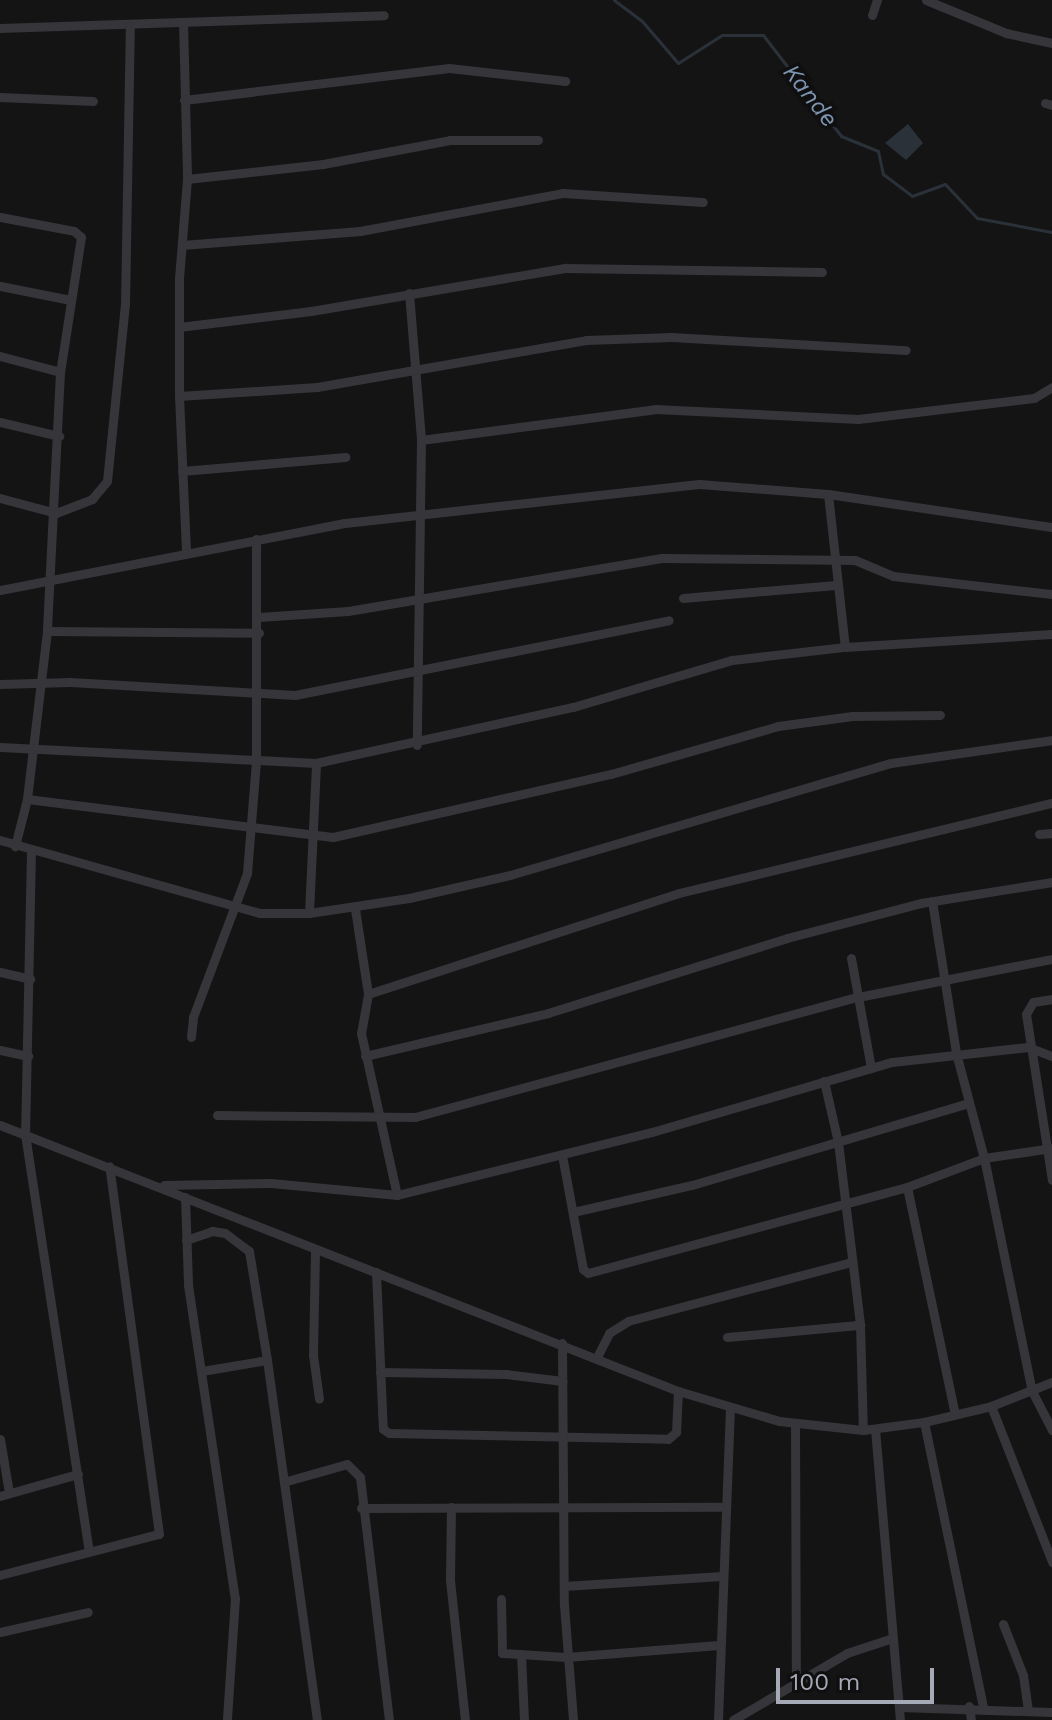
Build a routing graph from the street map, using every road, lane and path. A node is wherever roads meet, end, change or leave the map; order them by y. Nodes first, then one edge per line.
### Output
1 (877, 0) edge
2 (926, 0) edge
3 (384, 15) dead end
4 (872, 15) dead end
5 (183, 22) junction
6 (130, 25) junction
7 (0, 28) edge
8 (1052, 43) edge
9 (565, 81) dead end
10 (0, 97) edge
11 (184, 100) junction
12 (93, 101) dead end
13 (538, 140) dead end
14 (187, 179) junction
15 (703, 202) dead end
16 (0, 217) edge
17 (182, 245) junction
18 (822, 272) dead end
19 (0, 286) edge
20 (409, 293) junction
21 (71, 300) junction
22 (179, 327) junction
23 (906, 350) dead end
24 (0, 356) edge
25 (417, 367) junction
26 (60, 372) junction
27 (1052, 387) edge
28 (179, 396) junction
29 (0, 422) edge
30 (59, 436) junction
31 (421, 440) junction
32 (345, 457) dead end
33 (182, 471) junction
34 (828, 494) junction
35 (0, 498) edge
36 (56, 513) junction
37 (421, 514) junction
38 (1052, 527) edge
39 (256, 539) junction
40 (186, 551) junction
41 (832, 559) junction
42 (52, 580) junction
43 (835, 585) junction
44 (0, 590) edge
45 (1052, 594) edge
46 (683, 598) dead end
47 (420, 599) junction
48 (259, 617) junction
49 (669, 620) dead end
50 (47, 631) junction
51 (259, 633) junction
52 (1052, 634) edge
53 (845, 647) junction
54 (421, 670) junction
55 (41, 683) junction
56 (0, 684) edge
57 (256, 691) junction
58 (940, 715) dead end
59 (1052, 740) edge
60 (417, 745) junction
61 (0, 747) edge
62 (32, 751) junction
63 (256, 761) junction
64 (316, 763) junction
65 (27, 799) junction
66 (1052, 803) edge
67 (251, 830) junction
68 (1052, 833) edge
69 (1039, 834) dead end
70 (314, 838) junction
71 (0, 840) edge
72 (15, 846) junction
73 (31, 851) junction
74 (1052, 882) edge
75 (932, 901) junction
76 (236, 906) junction
77 (355, 909) junction
78 (309, 913) junction
79 (851, 958) dead end
80 (1052, 959) edge
81 (0, 972) edge
82 (30, 979) junction
83 (944, 979) junction
84 (368, 994) junction
85 (858, 997) junction
86 (1052, 999) edge
87 (191, 1037) dead end
88 (1028, 1047) junction
89 (0, 1050) edge
90 (956, 1053) junction
91 (28, 1056) junction
92 (365, 1056) junction
93 (1052, 1056) edge
94 (871, 1068) junction
95 (824, 1081) junction
96 (969, 1103) junction
97 (217, 1115) dead end
98 (378, 1118) junction
99 (0, 1125) edge
100 (25, 1134) junction
101 (838, 1142) junction
102 (1049, 1149) edge
103 (562, 1155) junction
104 (984, 1158) junction
105 (109, 1166) junction
106 (1052, 1180) edge
107 (160, 1186) junction
108 (907, 1187) junction
109 (397, 1195) junction
110 (185, 1197) junction
111 (842, 1203) junction
112 (573, 1212) junction
113 (186, 1240) junction
114 (315, 1251) junction
115 (852, 1262) junction
116 (376, 1272) junction
117 (860, 1325) junction
118 (727, 1337) dead end
119 (562, 1343) junction
120 (597, 1357) junction
121 (267, 1360) junction
122 (202, 1371) junction
123 (380, 1372) junction
124 (563, 1381) junction
125 (1052, 1382) edge
126 (678, 1391) junction
127 (1032, 1391) junction
128 (319, 1399) dead end
129 (991, 1406) junction
130 (730, 1408) junction
131 (955, 1414) junction
132 (924, 1422) junction
133 (795, 1423) junction
134 (875, 1429) junction
135 (863, 1430) junction
136 (1052, 1430) edge
137 (565, 1438) junction
138 (0, 1439) edge
139 (78, 1474) junction
140 (287, 1481) junction
141 (4, 1494) edge
142 (451, 1507) junction
143 (725, 1507) junction
144 (361, 1508) junction
145 (565, 1510) junction
146 (89, 1551) junction
147 (1052, 1562) edge
148 (0, 1575) edge
149 (722, 1576) junction
150 (564, 1586) junction
151 (501, 1599) dead end
152 (88, 1612) dead end
153 (1003, 1624) dead end
154 (0, 1632) edge
155 (893, 1638) junction
156 (719, 1645) junction
157 (521, 1654) junction
158 (566, 1657) junction
159 (796, 1686) junction
160 (969, 1706) junction
161 (983, 1706) junction
162 (899, 1707) junction
163 (1028, 1711) junction
164 (1052, 1712) edge
165 (740, 1718) edge
166 (227, 1720) edge
167 (317, 1720) edge
168 (389, 1720) edge
169 (465, 1720) edge
170 (524, 1720) edge
171 (573, 1720) edge
172 (718, 1720) edge
173 (900, 1720) edge
174 (971, 1720) edge

1 - 4 street
2 - 8 street
3 - 5 street
5 - 6 street
5 - 11 street
6 - 7 street
6 - 36 street
9 - 11 street
10 - 12 street
11 - 14 street
13 - 14 street
14 - 17 street
15 - 17 street
16 - 21 street
17 - 22 street
18 - 20 street
19 - 21 street
20 - 22 street
20 - 25 street
21 - 26 street
22 - 28 street
23 - 25 street
24 - 26 street
25 - 28 street
25 - 31 street
26 - 30 street
27 - 31 street
28 - 33 street
29 - 30 street
30 - 36 street
31 - 37 street
32 - 33 street
33 - 40 street
34 - 37 street
34 - 38 street
34 - 41 street
35 - 36 street
36 - 42 street
37 - 39 street
37 - 47 street
39 - 40 street
39 - 48 street
40 - 42 street
41 - 43 street
41 - 45 street
41 - 47 street
42 - 44 street
42 - 50 street
43 - 46 street
43 - 53 street
47 - 48 street
47 - 54 street
48 - 51 street
49 - 54 street
50 - 51 street
50 - 55 street
51 - 57 street
52 - 53 street
53 - 60 street
54 - 57 street
54 - 60 street
55 - 56 street
55 - 57 street
55 - 62 street
57 - 63 street
58 - 70 street
59 - 77 street
60 - 64 street
61 - 62 street
62 - 63 street
62 - 65 street
63 - 64 street
63 - 67 street
64 - 70 street
65 - 67 street
65 - 72 street
66 - 84 street
67 - 70 street
67 - 76 street
68 - 69 street
70 - 78 street
71 - 72 street
72 - 73 street
73 - 76 street
73 - 82 street
74 - 75 street
75 - 83 street
75 - 92 street
76 - 78 street
76 - 87 street
77 - 78 street
77 - 84 street
79 - 85 street
80 - 83 street
81 - 82 street
82 - 91 street
83 - 85 street
83 - 90 street
84 - 92 street
85 - 94 street
85 - 98 street
86 - 88 street
88 - 90 street
88 - 93 street
88 - 102 street
89 - 91 street
90 - 94 street
90 - 96 street
91 - 100 street
92 - 98 street
94 - 95 street
95 - 101 street
95 - 103 street
96 - 101 street
96 - 104 street
97 - 98 street
98 - 109 street
99 - 100 street
100 - 105 street
100 - 139 street
101 - 111 street
101 - 112 street
102 - 104 street
102 - 106 street
103 - 109 street
103 - 112 street
104 - 108 street
104 - 127 street
105 - 107 street
105 - 146 street
107 - 109 street
107 - 110 street
108 - 111 street
108 - 131 street
110 - 113 street
110 - 114 street
111 - 112 street
111 - 115 street
113 - 121 street
113 - 122 street
114 - 116 street
114 - 128 street
115 - 117 street
115 - 120 street
116 - 119 street
116 - 123 street
117 - 118 street
117 - 135 street
119 - 120 street
119 - 124 street
120 - 126 street
121 - 122 street
121 - 140 street
122 - 166 street
123 - 124 street
123 - 137 street
124 - 137 street
125 - 127 street
126 - 130 street
126 - 137 street
127 - 129 street
127 - 136 street
129 - 131 street
129 - 147 street
130 - 133 street
130 - 143 street
131 - 132 street
132 - 134 street
132 - 161 street
133 - 135 street
133 - 159 street
134 - 135 street
134 - 155 street
137 - 145 street
138 - 141 street
139 - 141 street
139 - 146 street
140 - 144 street
140 - 167 street
142 - 144 street
142 - 145 street
142 - 169 street
143 - 145 street
143 - 149 street
144 - 168 street
145 - 150 street
146 - 148 street
149 - 150 street
149 - 156 street
150 - 158 street
151 - 157 street
152 - 154 street
153 - 163 street
155 - 159 street
155 - 162 street
156 - 158 street
156 - 172 street
157 - 158 street
157 - 170 street
158 - 171 street
159 - 165 street
160 - 161 street
160 - 162 street
160 - 174 street
161 - 163 street
162 - 173 street
163 - 164 street

